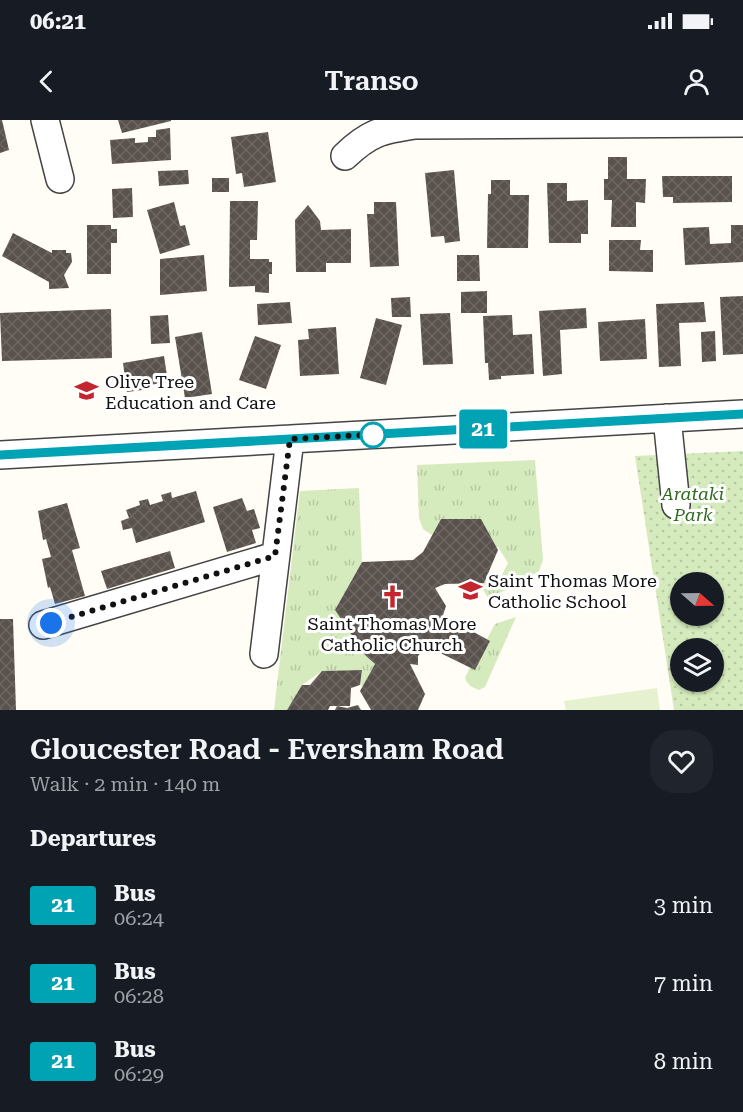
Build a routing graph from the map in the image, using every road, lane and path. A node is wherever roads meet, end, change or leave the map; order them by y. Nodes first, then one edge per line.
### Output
1 (45, 120) edge
2 (743, 123) edge
3 (345, 156) dead end
4 (60, 178) dead end
5 (743, 414) edge
6 (667, 418) junction
7 (290, 439) junction
8 (0, 455) edge
9 (676, 505) dead end
10 (275, 556) junction
11 (43, 625) dead end
12 (264, 654) dead end

1 - 4 street
2 - 3 street
5 - 6 street
6 - 7 street
6 - 9 street
7 - 8 street
7 - 10 street
10 - 11 street
10 - 12 street

